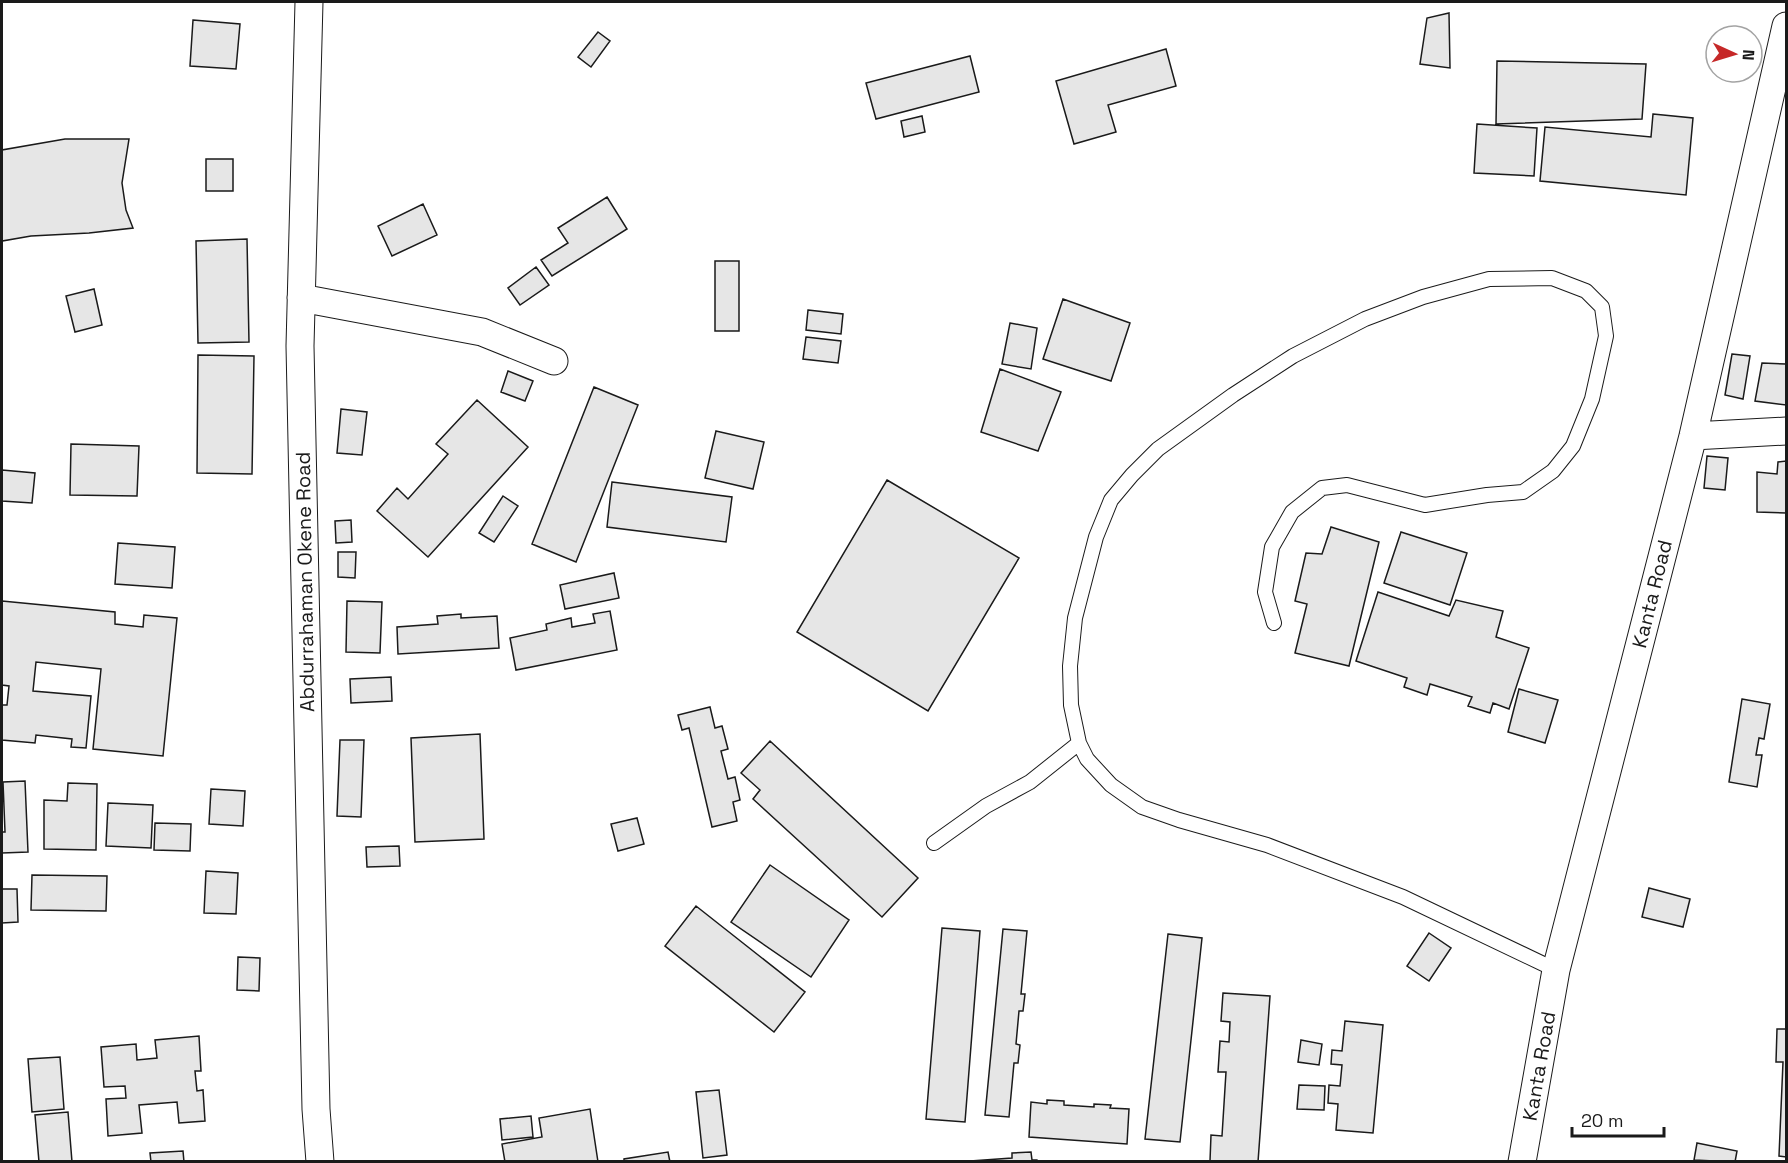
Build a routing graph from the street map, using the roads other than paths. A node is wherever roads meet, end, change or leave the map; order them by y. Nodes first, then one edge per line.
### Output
1 (309, 2) edge
2 (1786, 26) edge
3 (301, 298) junction
4 (554, 362) dead end
5 (1786, 431) edge
6 (1693, 436) junction
7 (1274, 623) dead end
8 (1079, 743) junction
9 (934, 843) dead end
10 (1556, 970) junction
11 (320, 1161) edge
12 (1522, 1161) edge

1 - 3 street, Abdurrahaman Okene Road
2 - 6 street, Kanta Road
3 - 4 street
3 - 11 street, Abdurrahaman Okene Road
5 - 6 street
6 - 10 street, Kanta Road
7 - 8 lane
8 - 9 lane
8 - 10 lane
10 - 12 street, Kanta Road

